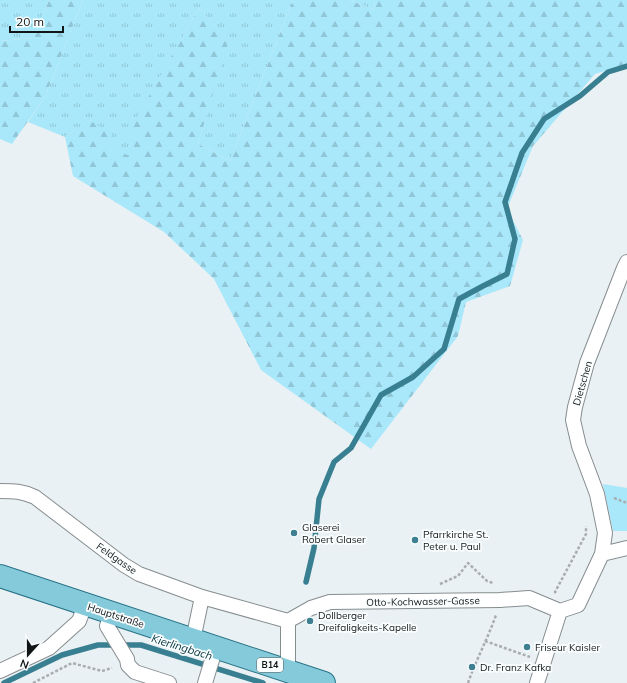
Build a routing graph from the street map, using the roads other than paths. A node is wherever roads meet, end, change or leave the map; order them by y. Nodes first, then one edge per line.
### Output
1 (627, 262) edge
2 (0, 492) edge
3 (627, 548) edge
4 (602, 554) junction
5 (0, 576) edge
6 (202, 597) junction
7 (85, 605) junction
8 (560, 611) junction
9 (111, 613) junction
10 (288, 621) junction
11 (193, 640) junction
12 (214, 654) junction
13 (0, 671) edge
14 (288, 672) junction
15 (169, 683) edge
16 (205, 683) edge
17 (324, 683) edge
18 (537, 683) edge

1 - 4 street, Dietschen
2 - 6 street, Feldgasse
3 - 4 street
4 - 8 street, Dietschen
5 - 7 main road, Hauptstraße / B14
6 - 10 street
6 - 11 street
7 - 9 main road, Hauptstraße / B14
7 - 13 street
8 - 10 street, Otto-Kochwasser-Gasse
8 - 18 street
9 - 11 main road, Hauptstraße / B14
9 - 15 street
10 - 14 street
11 - 12 main road, Hauptstraße / B14
12 - 14 main road, Hauptstraße / B14
12 - 16 street
14 - 17 main road, Hauptstraße / B14

